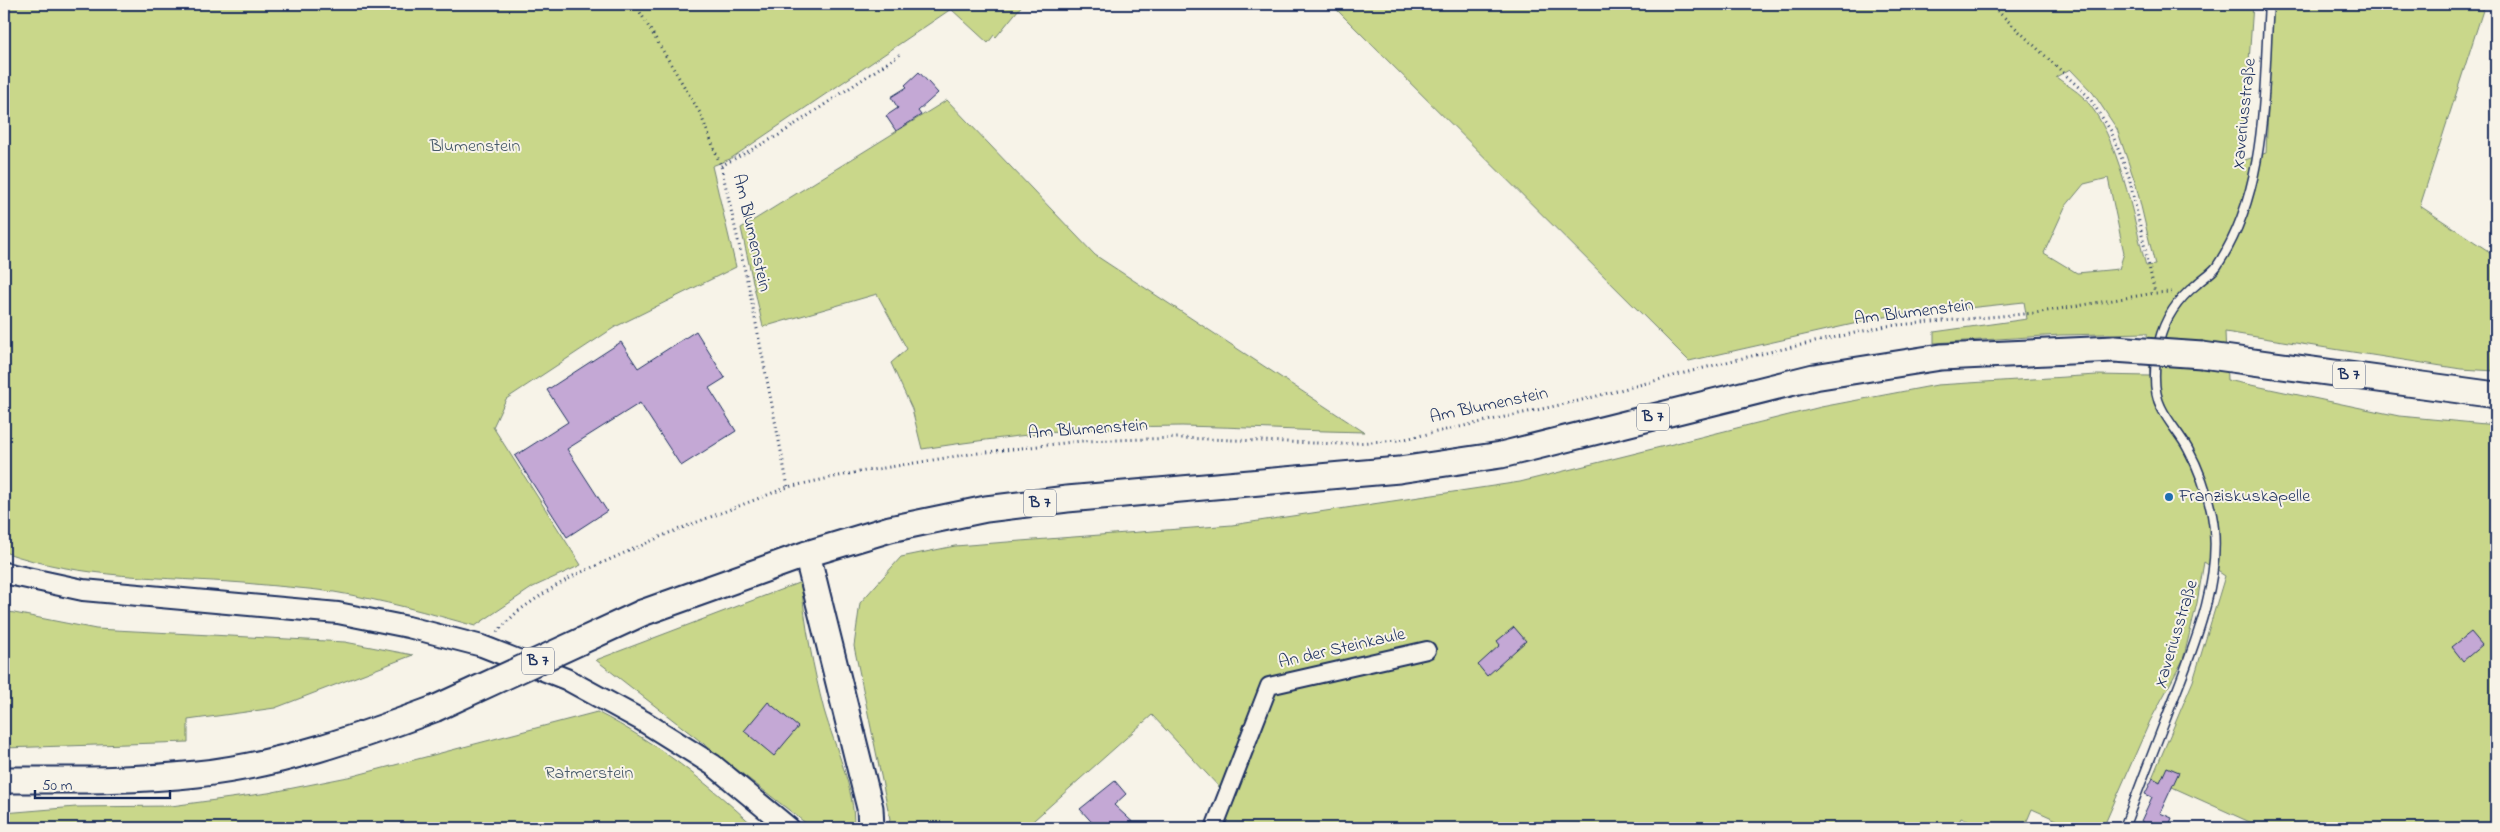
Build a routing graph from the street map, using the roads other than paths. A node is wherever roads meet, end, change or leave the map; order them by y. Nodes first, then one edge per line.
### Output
1 (2269, 4) edge
2 (2496, 395) edge
3 (807, 554) junction
4 (4, 573) edge
5 (1427, 650) dead end
6 (4, 780) edge
7 (789, 828) edge
8 (871, 828) edge
9 (1214, 828) edge
10 (2124, 828) edge

1 - 10 lane, Xaveriusstraße
2 - 3 main road, B 7, bridge
3 - 6 main road, B 7, bridge
3 - 8 main road
4 - 7 street
5 - 9 street, An der Steinkaule

